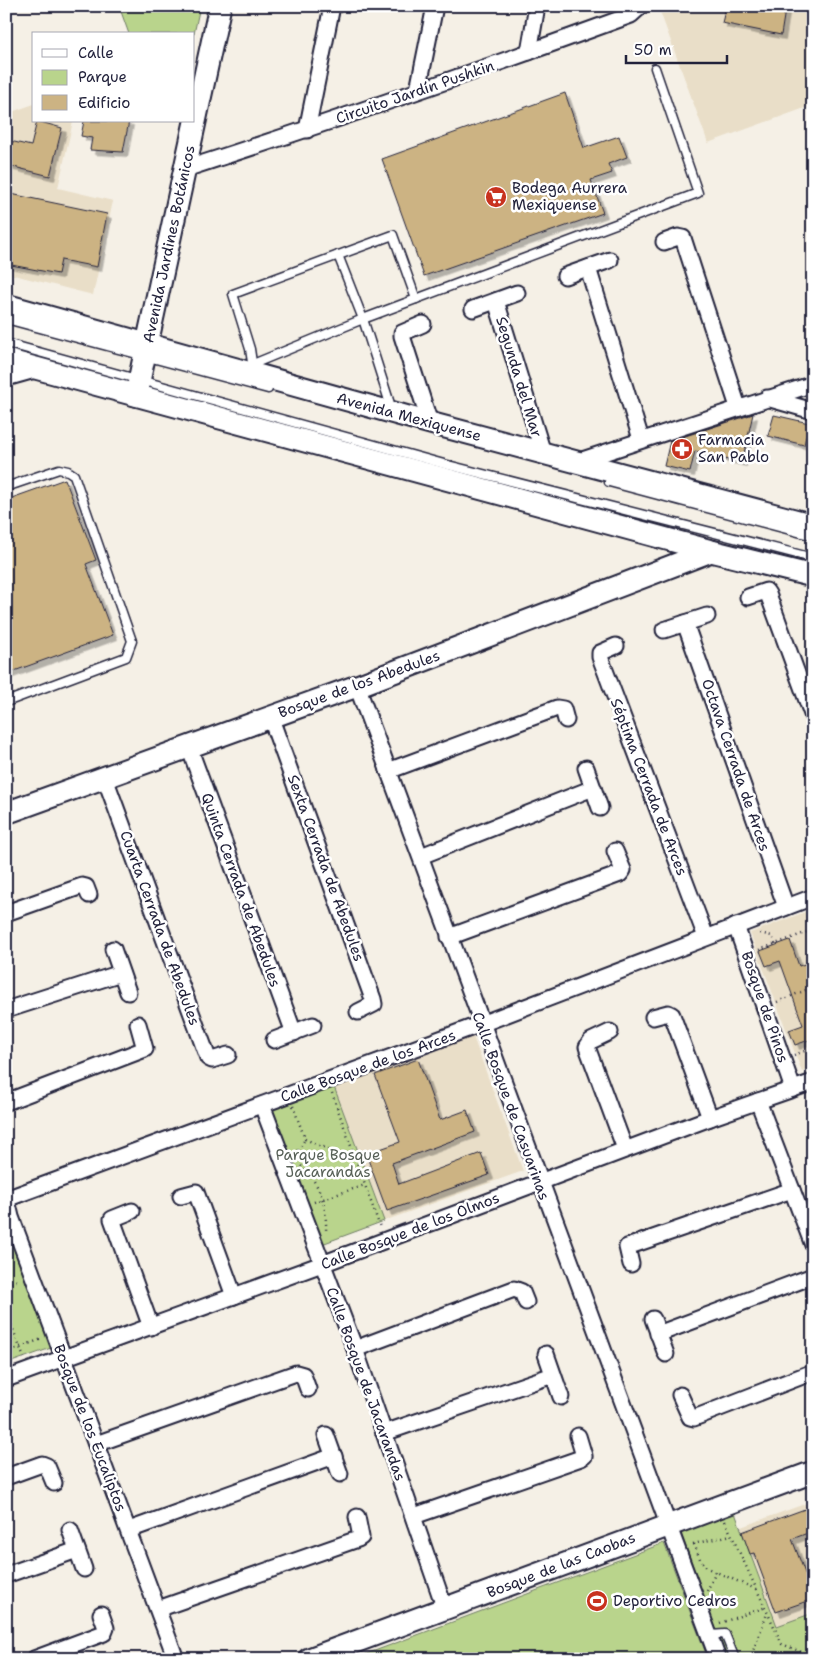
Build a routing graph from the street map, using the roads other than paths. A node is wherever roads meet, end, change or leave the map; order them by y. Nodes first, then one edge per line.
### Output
1 (220, 6) edge
2 (332, 6) edge
3 (435, 6) edge
4 (537, 6) edge
5 (641, 6) edge
6 (529, 52) junction
7 (654, 68) dead end
8 (418, 90) junction
9 (307, 130) junction
10 (185, 169) junction
11 (664, 242) dead end
12 (338, 256) junction
13 (610, 260) dead end
14 (588, 268) junction
15 (565, 276) dead end
16 (518, 293) dead end
17 (416, 299) junction
18 (496, 301) junction
19 (6, 305) edge
20 (473, 309) dead end
21 (6, 319) edge
22 (362, 319) junction
23 (423, 324) dead end
24 (6, 343) edge
25 (146, 349) junction
26 (6, 360) edge
27 (39, 369) junction
28 (252, 369) junction
29 (6, 378) edge
30 (813, 384) edge
31 (138, 388) junction
32 (277, 391) dead end
33 (767, 398) junction
34 (738, 407) junction
35 (813, 411) edge
36 (392, 412) junction
37 (432, 430) junction
38 (641, 439) junction
39 (543, 453) junction
40 (576, 462) junction
41 (604, 480) dead end
42 (6, 487) edge
43 (813, 525) edge
44 (813, 536) edge
45 (711, 551) junction
46 (813, 558) edge
47 (813, 576) edge
48 (748, 597) dead end
49 (707, 616) dead end
50 (685, 623) junction
51 (664, 630) dead end
52 (616, 646) dead end
53 (357, 686) junction
54 (6, 702) edge
55 (270, 716) junction
56 (813, 717) edge
57 (566, 720) dead end
58 (188, 747) junction
59 (586, 768) dead end
60 (388, 771) junction
61 (105, 778) junction
62 (593, 788) junction
63 (600, 808) dead end
64 (6, 813) edge
65 (615, 851) dead end
66 (421, 856) junction
67 (89, 895) dead end
68 (813, 897) edge
69 (786, 907) junction
70 (6, 913) edge
71 (736, 926) junction
72 (449, 936) junction
73 (706, 937) junction
74 (113, 949) dead end
75 (121, 973) junction
76 (128, 992) dead end
77 (6, 1010) edge
78 (358, 1012) dead end
79 (653, 1017) dead end
80 (138, 1024) dead end
81 (481, 1024) junction
82 (314, 1025) dead end
83 (610, 1032) dead end
84 (294, 1033) junction
85 (274, 1040) dead end
86 (228, 1055) dead end
87 (813, 1082) edge
88 (793, 1089) junction
89 (758, 1101) junction
90 (6, 1102) edge
91 (262, 1105) junction
92 (710, 1118) junction
93 (626, 1150) junction
94 (540, 1182) junction
95 (792, 1190) junction
96 (181, 1196) dead end
97 (7, 1198) edge
98 (132, 1211) dead end
99 (813, 1246) edge
100 (322, 1264) junction
101 (631, 1264) dead end
102 (813, 1276) edge
103 (234, 1296) junction
104 (526, 1302) dead end
105 (653, 1319) dead end
106 (151, 1327) junction
107 (658, 1334) junction
108 (355, 1349) junction
109 (546, 1354) dead end
110 (666, 1354) dead end
111 (64, 1359) junction
112 (813, 1372) edge
113 (553, 1375) junction
114 (6, 1379) edge
115 (308, 1389) dead end
116 (680, 1395) dead end
117 (561, 1397) dead end
118 (384, 1433) junction
119 (326, 1435) dead end
120 (578, 1436) dead end
121 (96, 1444) junction
122 (334, 1456) junction
123 (813, 1472) edge
124 (340, 1474) dead end
125 (6, 1477) edge
126 (54, 1483) dead end
127 (414, 1516) junction
128 (357, 1518) dead end
129 (668, 1525) junction
130 (70, 1530) dead end
131 (129, 1530) junction
132 (77, 1550) junction
133 (84, 1569) dead end
134 (6, 1575) edge
135 (158, 1609) junction
136 (445, 1609) junction
137 (101, 1614) dead end
138 (708, 1631) junction
139 (312, 1658) edge
140 (34, 1659) edge
141 (176, 1659) edge
142 (718, 1659) edge
143 (735, 1659) edge

1 - 10 main road, Avenida Jardines Botánicos
2 - 9 street
3 - 8 street
4 - 6 street
5 - 6 street, Circuito Jardín Pushkin
6 - 8 street, Circuito Jardín Pushkin
7 - 17 lane
8 - 9 street, Circuito Jardín Pushkin
9 - 10 street, Circuito Jardín Pushkin
10 - 25 main road, Avenida Jardines Botánicos
11 - 34 street
12 - 17 lane
12 - 22 lane
12 - 28 lane
13 - 14 street
14 - 15 street
14 - 38 street
16 - 18 street, Segunda del Mar
17 - 22 lane
18 - 20 street, Segunda del Mar
18 - 39 street, Segunda del Mar
19 - 25 main road, Avenida Mexiquense
21 - 25 lane
22 - 28 lane
22 - 36 lane
23 - 37 street
24 - 31 lane
25 - 28 main road, Avenida Mexiquense
25 - 31 main road, Avenida Jardines Botánicos
25 - 32 lane
26 - 27 main road
27 - 29 street
27 - 31 main road
28 - 36 main road, Avenida Mexiquense
30 - 33 street
31 - 45 main road
31 - 46 lane
33 - 34 street
33 - 35 street
34 - 38 street
36 - 37 main road, Avenida Mexiquense
37 - 39 main road, Avenida Mexiquense
38 - 40 street
39 - 40 main road, Avenida Mexiquense
40 - 43 main road, Avenida Mexiquense
41 - 44 lane
42 - 54 lane
45 - 47 main road
45 - 53 main road, Bosque de los Abedules
48 - 56 street
49 - 50 street
50 - 51 street
50 - 69 street, Octava Cerrada de Arces
52 - 73 street, Séptima Cerrada de Arces
53 - 55 main road, Bosque de los Abedules
53 - 60 street, Calle Bosque de Casuarinas
55 - 58 main road, Bosque de los Abedules
55 - 78 street, Sexta Cerrada de Abedules
57 - 60 street
58 - 61 main road, Bosque de los Abedules
58 - 84 street, Quinta Cerrada de Abedules
59 - 62 street
60 - 66 street, Calle Bosque de Casuarinas
61 - 64 main road, Bosque de los Abedules
61 - 86 street, Cuarta Cerrada de Abedules
62 - 63 street
62 - 66 street
65 - 72 street
66 - 72 street, Calle Bosque de Casuarinas
67 - 70 street
68 - 69 street, Calle Bosque de los Arces
69 - 71 street, Calle Bosque de los Arces
71 - 73 street, Calle Bosque de los Arces
71 - 88 street, Bosque de Pinos
72 - 81 street, Calle Bosque de Casuarinas
73 - 81 street, Calle Bosque de los Arces
74 - 75 street
75 - 76 street
75 - 77 street
79 - 92 street
80 - 90 street
81 - 91 street, Calle Bosque de los Arces
81 - 94 street, Calle Bosque de Casuarinas
82 - 84 street
83 - 93 street
84 - 85 street
87 - 88 street, Calle Bosque de los Olmos
88 - 89 street, Calle Bosque de los Olmos
89 - 92 street, Calle Bosque de los Olmos
89 - 95 street
91 - 97 street, Calle Bosque de los Arces
91 - 100 street, Calle Bosque de Jacarandas
92 - 93 street, Calle Bosque de los Olmos
93 - 94 street, Calle Bosque de los Olmos
94 - 100 street, Calle Bosque de los Olmos
94 - 129 street, Calle Bosque de Casuarinas
95 - 99 street
95 - 101 street
96 - 103 street
97 - 111 street, Bosque de los Eucaliptos
98 - 106 street
100 - 103 street, Calle Bosque de los Olmos
100 - 108 street, Calle Bosque de Jacarandas
102 - 107 street
103 - 106 street, Calle Bosque de los Olmos
104 - 108 street
105 - 107 street
106 - 111 street, Calle Bosque de los Olmos
107 - 110 street
108 - 118 street, Calle Bosque de Jacarandas
109 - 113 street
111 - 114 street, Calle Bosque de los Olmos
111 - 121 street, Bosque de los Eucaliptos
112 - 116 street
113 - 117 street
113 - 118 street
115 - 121 street
118 - 127 street, Calle Bosque de Jacarandas
119 - 122 street
120 - 127 street
121 - 131 street, Bosque de los Eucaliptos
122 - 124 street
122 - 131 street
123 - 129 main road, Bosque de las Caobas
125 - 126 street
127 - 136 street, Calle Bosque de Jacarandas
128 - 135 street
129 - 136 main road, Bosque de las Caobas
129 - 138 street, Calle Bosque de Casuarinas
130 - 132 street
131 - 135 street, Bosque de los Eucaliptos
132 - 133 street
132 - 134 street
135 - 141 street, Bosque de los Eucaliptos
136 - 139 main road, Bosque de las Caobas
137 - 140 street
138 - 142 street, Calle Bosque de Casuarinas
138 - 143 lane

